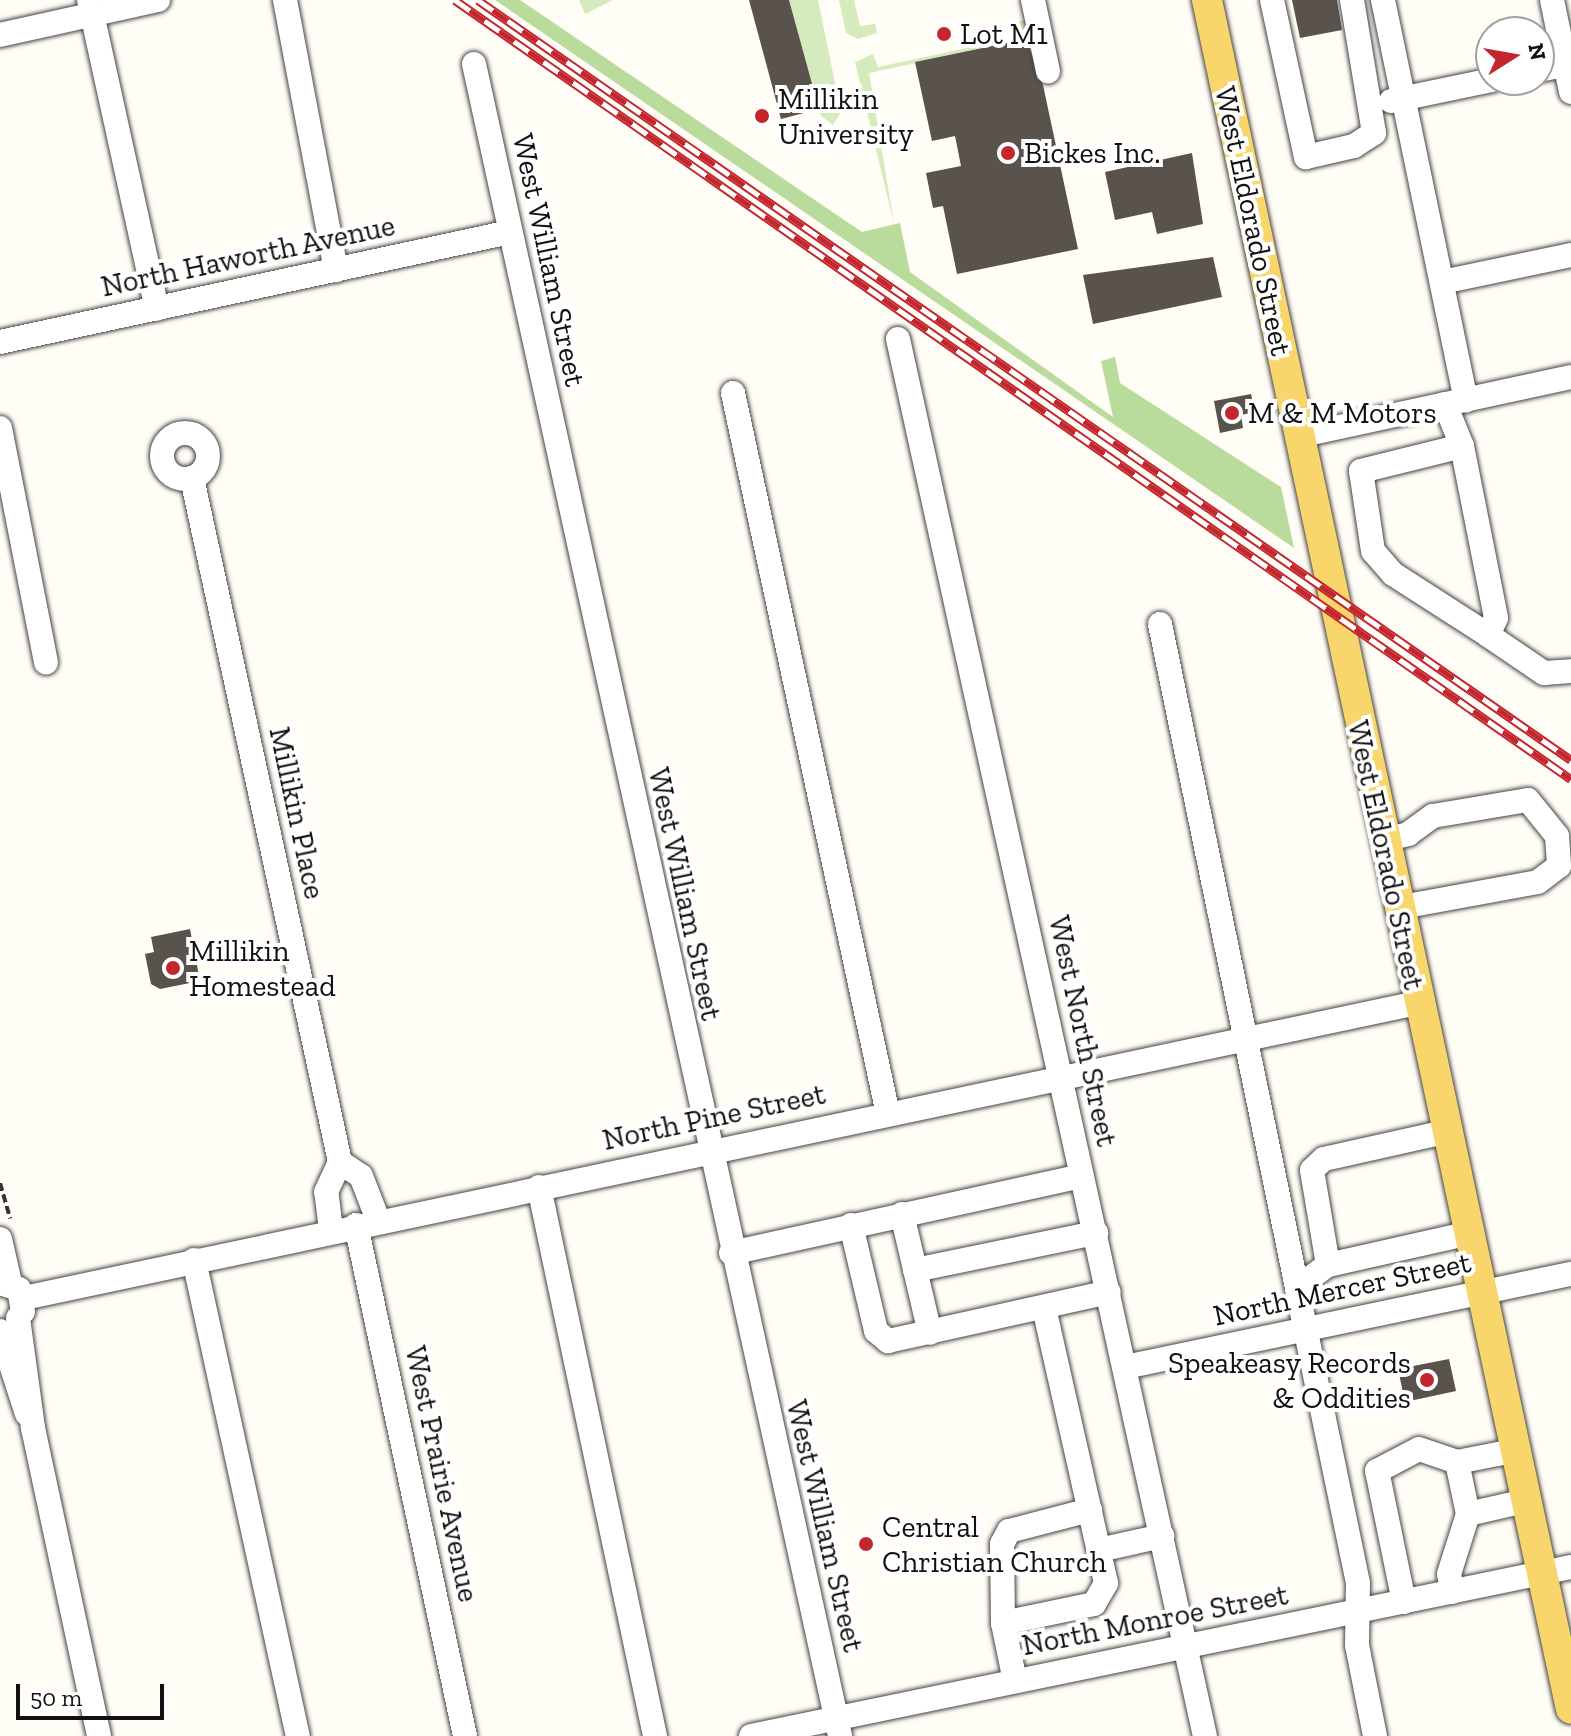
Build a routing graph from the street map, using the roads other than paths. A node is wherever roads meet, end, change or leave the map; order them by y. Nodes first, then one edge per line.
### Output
1 (158, 0) edge
2 (285, 0) edge
3 (1033, 0) edge
4 (1207, 0) edge
5 (1272, 0) edge
6 (1352, 0) edge
7 (1383, 0) edge
8 (1552, 0) edge
9 (91, 7) edge
10 (0, 35) edge
11 (474, 64) dead end
12 (1565, 65) junction
13 (1555, 67) edge
14 (1048, 71) dead end
15 (1475, 84) edge
16 (1571, 92) edge
17 (1405, 98) junction
18 (1373, 105) junction
19 (510, 232) junction
20 (1571, 255) edge
21 (336, 270) junction
22 (1442, 282) junction
23 (157, 309) junction
24 (898, 339) dead end
25 (0, 342) edge
26 (1571, 377) edge
27 (733, 393) dead end
28 (1456, 402) junction
29 (0, 428) edge
30 (1298, 436) junction
31 (1462, 446) junction
32 (192, 478) dead end
33 (1160, 624) dead end
34 (1488, 635) junction
35 (46, 663) dead end
36 (1571, 671) edge
37 (1383, 840) junction
38 (1397, 908) junction
39 (1417, 1003) junction
40 (1243, 1040) junction
41 (1061, 1078) junction
42 (888, 1114) junction
43 (1445, 1132) junction
44 (708, 1151) junction
45 (340, 1162) junction
46 (1082, 1176) junction
47 (539, 1187) junction
48 (902, 1214) junction
49 (367, 1223) junction
50 (851, 1225) junction
51 (331, 1230) junction
52 (1096, 1233) junction
53 (1466, 1234) junction
54 (0, 1239) edge
55 (731, 1253) junction
56 (194, 1260) junction
57 (1328, 1265) junction
58 (915, 1270) junction
59 (1571, 1274) edge
60 (1297, 1288) junction
61 (1109, 1292) junction
62 (1478, 1293) junction
63 (9, 1306) edge
64 (1044, 1308) junction
65 (1301, 1330) junction
66 (930, 1333) junction
67 (1125, 1367) junction
68 (1513, 1451) junction
69 (1457, 1462) junction
70 (1525, 1501) junction
71 (1090, 1510) junction
72 (1468, 1514) junction
73 (1162, 1536) junction
74 (1099, 1550) junction
75 (1571, 1567) edge
76 (1541, 1573) junction
77 (1452, 1592) junction
78 (1404, 1602) junction
79 (1358, 1612) junction
80 (1003, 1623) junction
81 (1186, 1647) junction
82 (1015, 1681) junction
83 (1571, 1709) edge
84 (838, 1726) edge
85 (100, 1732) edge
86 (298, 1736) edge
87 (465, 1736) edge
88 (655, 1736) edge
89 (751, 1736) edge
90 (1205, 1736) edge
91 (1375, 1736) edge

1 - 9 street
2 - 21 street
3 - 14 street
4 - 30 main road, West Eldorado Street
5 - 18 street
6 - 18 street
7 - 17 street
8 - 12 street
9 - 10 street
9 - 23 street
11 - 19 street, West William Street
12 - 13 street
12 - 16 street
15 - 17 street
17 - 18 street
17 - 22 street
19 - 21 street, North Haworth Avenue
19 - 44 street, West William Street
20 - 22 street
21 - 23 street, North Haworth Avenue
22 - 28 street
23 - 25 street, North Haworth Avenue
24 - 41 street, West North Street
26 - 28 street
27 - 42 street
28 - 30 street
28 - 31 street
29 - 35 street
30 - 37 main road, West Eldorado Street
31 - 34 street
31 - 34 street
32 - 45 street, Millikin Place
33 - 40 street
34 - 36 street
37 - 38 main road, West Eldorado Street
37 - 38 street
38 - 39 main road, West Eldorado Street
39 - 40 street, North Pine Street
39 - 43 main road, West Eldorado Street
40 - 41 street, North Pine Street
40 - 60 street
41 - 42 street, North Pine Street
41 - 46 street, West North Street
42 - 44 street, North Pine Street
43 - 53 main road, West Eldorado Street
43 - 57 street
44 - 47 street, North Pine Street
44 - 55 street, West William Street
45 - 49 street
45 - 51 street
46 - 48 street
46 - 52 street, West North Street
47 - 49 street, North Pine Street
47 - 88 street
48 - 50 street
48 - 58 street
49 - 51 street, North Pine Street
49 - 87 street, West Prairie Avenue
50 - 55 street
50 - 66 street
51 - 56 street, North Pine Street
52 - 58 street
52 - 61 street, West North Street
53 - 57 street
53 - 62 main road, West Eldorado Street
54 - 63 street
55 - 84 street, West William Street
56 - 63 street, North Pine Street
56 - 86 street
57 - 60 street
58 - 66 street
59 - 62 street, North Mercer Street
60 - 65 street
61 - 64 street
61 - 67 street, West North Street
62 - 65 street, North Mercer Street
62 - 68 main road, West Eldorado Street
63 - 85 street
64 - 66 street
64 - 71 street
65 - 67 street, North Mercer Street
65 - 79 street
67 - 73 street, West North Street
68 - 69 street
68 - 70 main road, West Eldorado Street
69 - 72 street
69 - 78 street
70 - 72 street
70 - 76 main road, West Eldorado Street
71 - 74 street
71 - 80 street
72 - 77 street
73 - 74 street
73 - 81 street, West North Street
74 - 80 street
75 - 76 street, North Monroe Street
76 - 77 street, North Monroe Street
76 - 83 main road, West Eldorado Street
77 - 78 street, North Monroe Street
78 - 79 street, North Monroe Street
79 - 81 street, North Monroe Street
79 - 91 street
80 - 82 street
81 - 82 street, North Monroe Street
81 - 90 street, West North Street
82 - 84 street, North Monroe Street
84 - 89 street, North Monroe Street

